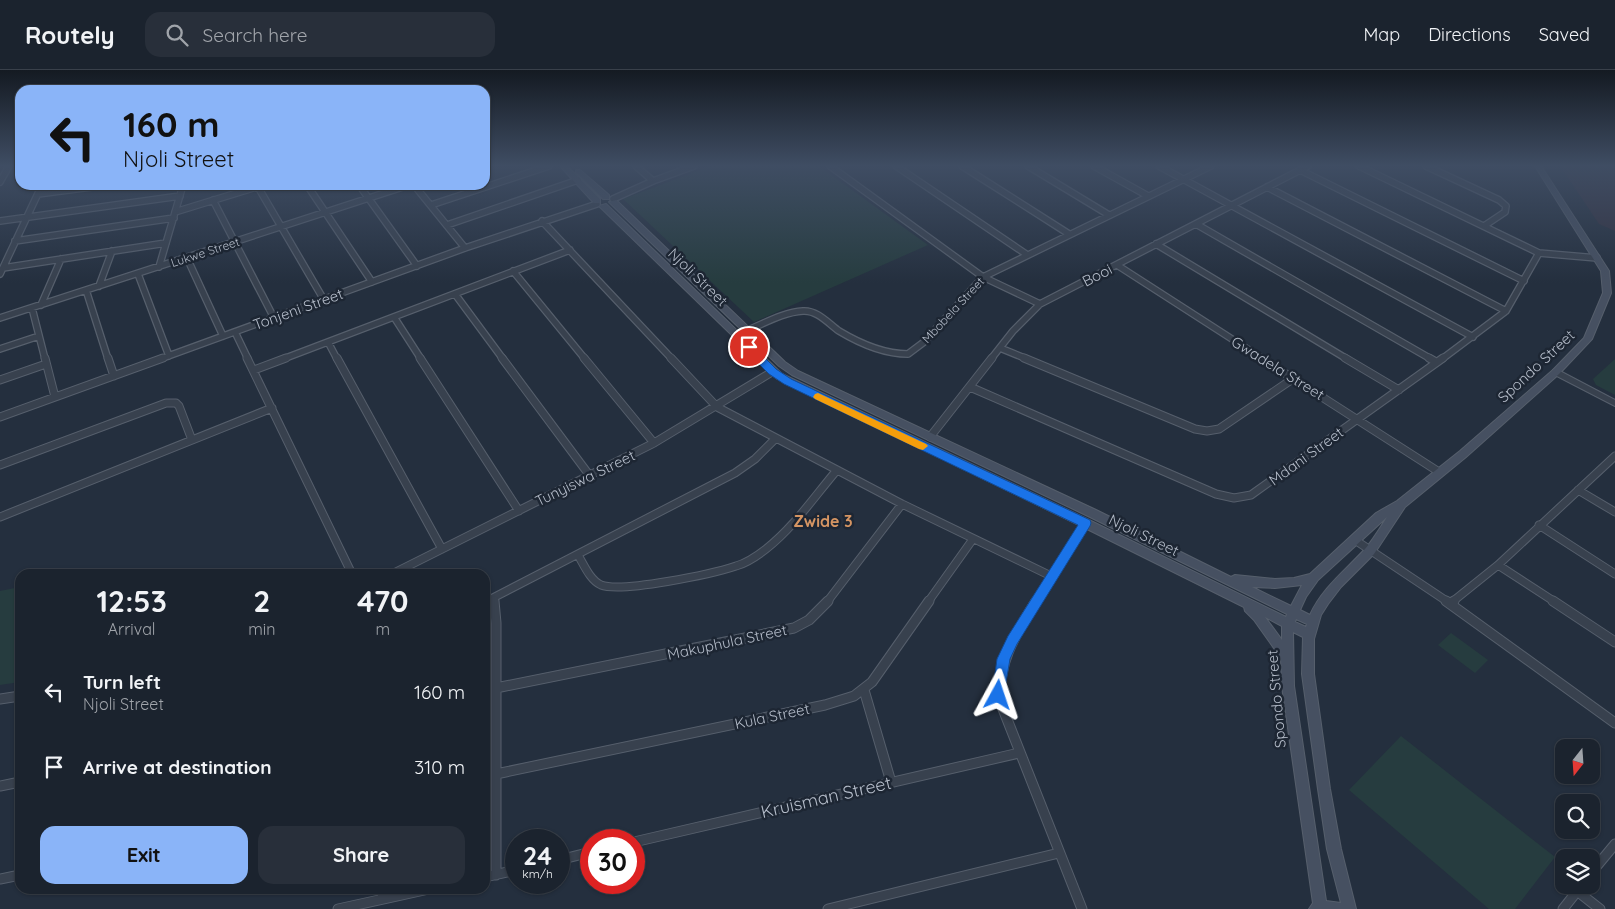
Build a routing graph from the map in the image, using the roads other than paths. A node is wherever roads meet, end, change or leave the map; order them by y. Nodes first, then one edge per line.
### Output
1 (33, 205) edge
2 (116, 205) edge
3 (177, 205) edge
4 (197, 205) edge
5 (216, 205) edge
6 (270, 205) edge
7 (321, 205) edge
8 (347, 205) edge
9 (373, 205) edge
10 (432, 205) edge
11 (505, 205) edge
12 (595, 205) edge
13 (608, 205) edge
14 (609, 205) edge
15 (884, 205) edge
16 (954, 205) edge
17 (1024, 205) edge
18 (1093, 205) edge
19 (1129, 205) edge
20 (1230, 205) edge
21 (1234, 205) edge
22 (1302, 205) edge
23 (1371, 205) edge
24 (1441, 205) edge
25 (1504, 205) edge
26 (1563, 205) edge
27 (175, 212) junction
28 (326, 212) junction
29 (1109, 215) junction
30 (27, 218) junction
31 (174, 218) junction
32 (0, 221) edge
33 (542, 221) junction
34 (1196, 224) junction
35 (447, 225) junction
36 (1484, 226) junction
37 (281, 227) junction
38 (1069, 234) junction
39 (16, 241) junction
40 (234, 242) junction
41 (166, 243) junction
42 (1156, 244) junction
43 (465, 248) junction
44 (570, 250) junction
45 (112, 252) junction
46 (1540, 253) junction
47 (1026, 254) junction
48 (188, 258) junction
49 (1597, 258) junction
50 (61, 259) junction
51 (1118, 265) junction
52 (417, 266) junction
53 (159, 267) junction
54 (3, 268) junction
55 (514, 271) junction
56 (0, 274) edge
57 (138, 274) junction
58 (983, 277) junction
59 (1524, 281) junction
60 (372, 282) junction
61 (99, 286) junction
62 (86, 290) junction
63 (455, 294) junction
64 (324, 300) junction
65 (1040, 304) junction
66 (41, 305) junction
67 (32, 308) junction
68 (1506, 311) junction
69 (394, 317) junction
70 (0, 318) edge
71 (274, 318) junction
72 (748, 330) junction
73 (235, 332) junction
74 (39, 336) junction
75 (223, 336) junction
76 (1473, 337) junction
77 (328, 342) junction
78 (1000, 348) junction
79 (0, 349) edge
80 (170, 356) junction
81 (1436, 362) junction
82 (46, 364) junction
83 (254, 370) junction
84 (772, 372) junction
85 (1556, 372) junction
86 (114, 376) junction
87 (1294, 378) junction
88 (0, 380) edge
89 (970, 387) junction
90 (1399, 390) junction
91 (55, 397) junction
92 (1615, 404) edge
93 (717, 407) junction
94 (272, 408) junction
95 (0, 417) edge
96 (1359, 419) junction
97 (930, 437) junction
98 (775, 439) junction
99 (192, 440) junction
100 (654, 443) junction
101 (1615, 456) edge
102 (0, 466) edge
103 (836, 470) junction
104 (1439, 472) junction
105 (590, 476) junction
106 (1578, 490) junction
107 (902, 504) junction
108 (1401, 504) junction
109 (519, 511) junction
110 (1615, 512) edge
111 (0, 517) edge
112 (1085, 523) junction
113 (1539, 525) junction
114 (973, 539) junction
115 (1354, 540) junction
116 (442, 549) junction
117 (1370, 551) junction
118 (578, 555) junction
119 (1498, 565) junction
120 (350, 569) edge
121 (402, 569) edge
122 (1615, 574) edge
123 (1051, 576) junction
124 (1314, 576) junction
125 (1225, 578) junction
126 (494, 598) junction
127 (490, 600) edge
128 (1243, 602) junction
129 (1450, 604) junction
130 (1293, 611) junction
131 (1313, 622) junction
132 (1288, 624) junction
133 (1309, 634) junction
134 (1615, 642) edge
135 (1287, 656) junction
136 (496, 688) junction
137 (864, 690) junction
138 (15, 697) edge
139 (0, 699) edge
140 (1615, 723) edge
141 (1019, 753) junction
142 (496, 774) junction
143 (891, 782) junction
144 (15, 783) edge
145 (0, 786) edge
146 (645, 839) edge
147 (1615, 844) edge
148 (1059, 853) junction
149 (1600, 863) edge
150 (505, 872) edge
151 (496, 874) junction
152 (15, 876) edge
153 (490, 876) edge
154 (0, 879) edge
155 (382, 894) edge
156 (1575, 894) edge
157 (1586, 894) edge
158 (1318, 908) edge
159 (338, 909) edge
160 (828, 909) edge
161 (1082, 909) edge
162 (1338, 909) edge
163 (1349, 909) edge
164 (1563, 909) edge
165 (1600, 909) edge

1 - 30 street
2 - 30 street
3 - 27 street
4 - 27 street
5 - 40 street
6 - 37 street
7 - 28 street
8 - 28 street, Lukwe Street
9 - 52 street
10 - 35 street
11 - 35 street
12 - 33 street, Tonjeni Street
13 - 84 main road, Njoli Street
14 - 72 main road, Njoli Street
15 - 58 street
16 - 47 street
17 - 38 street
18 - 29 street
19 - 29 street, Mbobela Street
20 - 34 street, Booi
21 - 76 street
22 - 68 street
23 - 59 street
24 - 36 street
25 - 36 street
26 - 49 main road, Spondo Street
27 - 31 street
28 - 37 street, Lukwe Street
28 - 60 street
29 - 38 street, Mbobela Street
30 - 32 street
30 - 39 street
31 - 39 street
31 - 41 street
33 - 43 street, Tonjeni Street
33 - 44 street
34 - 42 street, Booi
34 - 81 street
35 - 43 street
36 - 46 street
37 - 40 street, Lukwe Street
37 - 64 street
38 - 47 street, Mbobela Street
39 - 54 street
40 - 48 street, Lukwe Street
40 - 71 street
41 - 45 street
41 - 53 street
42 - 51 street, Booi
42 - 90 street
43 - 52 street, Tonjeni Street
44 - 55 street
44 - 93 street
45 - 50 street
45 - 61 street
46 - 49 street
46 - 59 street, Mdani Street
47 - 58 street, Mbobela Street
48 - 53 street, Lukwe Street
48 - 75 street
49 - 85 main road, Spondo Street
50 - 54 street
50 - 66 street
51 - 65 street, Booi
51 - 87 street, Gwadela Street
52 - 60 street, Tonjeni Street
53 - 57 street, Lukwe Street
54 - 56 street
55 - 63 street
55 - 100 street
57 - 61 street, Lukwe Street
57 - 80 street
58 - 65 street
58 - 72 street, Mbobela Street
59 - 68 street, Mdani Street
60 - 64 street, Tonjeni Street
61 - 62 street, Lukwe Street
62 - 66 street, Lukwe Street
62 - 86 street
63 - 69 street
63 - 105 street
64 - 71 street, Tonjeni Street
65 - 78 street, Booi
66 - 67 street, Lukwe Street
67 - 70 street, Lukwe Street
67 - 74 street
68 - 76 street, Mdani Street
69 - 77 street
69 - 109 street
71 - 73 street, Tonjeni Street
72 - 97 main road, Njoli Street
73 - 75 street, Tonjeni Street
73 - 83 street
74 - 79 street
74 - 82 street
75 - 80 street, Tonjeni Street
76 - 81 street, Mdani Street
77 - 83 street
77 - 116 street
78 - 87 street
78 - 89 street, Booi
80 - 86 street, Tonjeni Street
81 - 90 street, Mdani Street
82 - 88 street
82 - 91 street
83 - 94 street
84 - 93 street, Tunyiswa Street
84 - 112 main road, Njoli Street
85 - 92 street
85 - 104 main road, Spondo Street
86 - 91 street, Tonjeni Street
87 - 96 street, Gwadela Street
89 - 96 street, Mdani Street
89 - 97 street, Booi
90 - 96 street, Mdani Street
91 - 95 street, Tonjeni Street
93 - 98 street
93 - 100 street, Tunyiswa Street
94 - 99 street
94 - 120 street
96 - 104 street, Gwadela Street
97 - 125 main road, Njoli Street
98 - 103 street
98 - 118 street
99 - 102 street
99 - 111 street
100 - 105 street, Tunyiswa Street
101 - 106 street
103 - 107 street
103 - 118 street
104 - 108 main road, Spondo Street
105 - 109 street, Tunyiswa Street
106 - 110 street
106 - 113 street
107 - 114 street
107 - 136 street, Makuphula Street
108 - 115 main road, Spondo Street
108 - 117 main road, Spondo Street
109 - 116 street, Tunyiswa Street
112 - 123 street
112 - 128 main road, Njoli Street
113 - 119 street
113 - 122 street
114 - 123 street
114 - 137 street, Kula Street
115 - 117 street
115 - 124 main road, Spondo Street
116 - 121 street, Tunyiswa Street
117 - 129 street
117 - 131 main road, Spondo Street
118 - 126 street
119 - 129 street
119 - 134 street
123 - 141 street
124 - 125 main road
124 - 130 main road, Spondo Street
125 - 130 main road, Njoli Street
126 - 127 street
126 - 136 street
128 - 132 main road, Njoli Street
128 - 135 main road
129 - 140 street
130 - 131 main road, Njoli Street
130 - 132 main road, Spondo Street
131 - 133 main road, Spondo Street
132 - 133 main road, Njoli Street
132 - 135 main road, Spondo Street
133 - 163 main road, Spondo Street
135 - 158 main road, Spondo Street
136 - 142 street
137 - 142 street, Kula Street
137 - 143 street
138 - 139 street
141 - 143 street, Kruisman Street
141 - 148 street
142 - 151 street
143 - 146 street, Kruisman Street
144 - 145 street
147 - 149 street
148 - 160 street
148 - 161 street
150 - 151 street
151 - 153 street
152 - 154 street
155 - 159 street
156 - 164 street
157 - 165 street
158 - 162 main road

